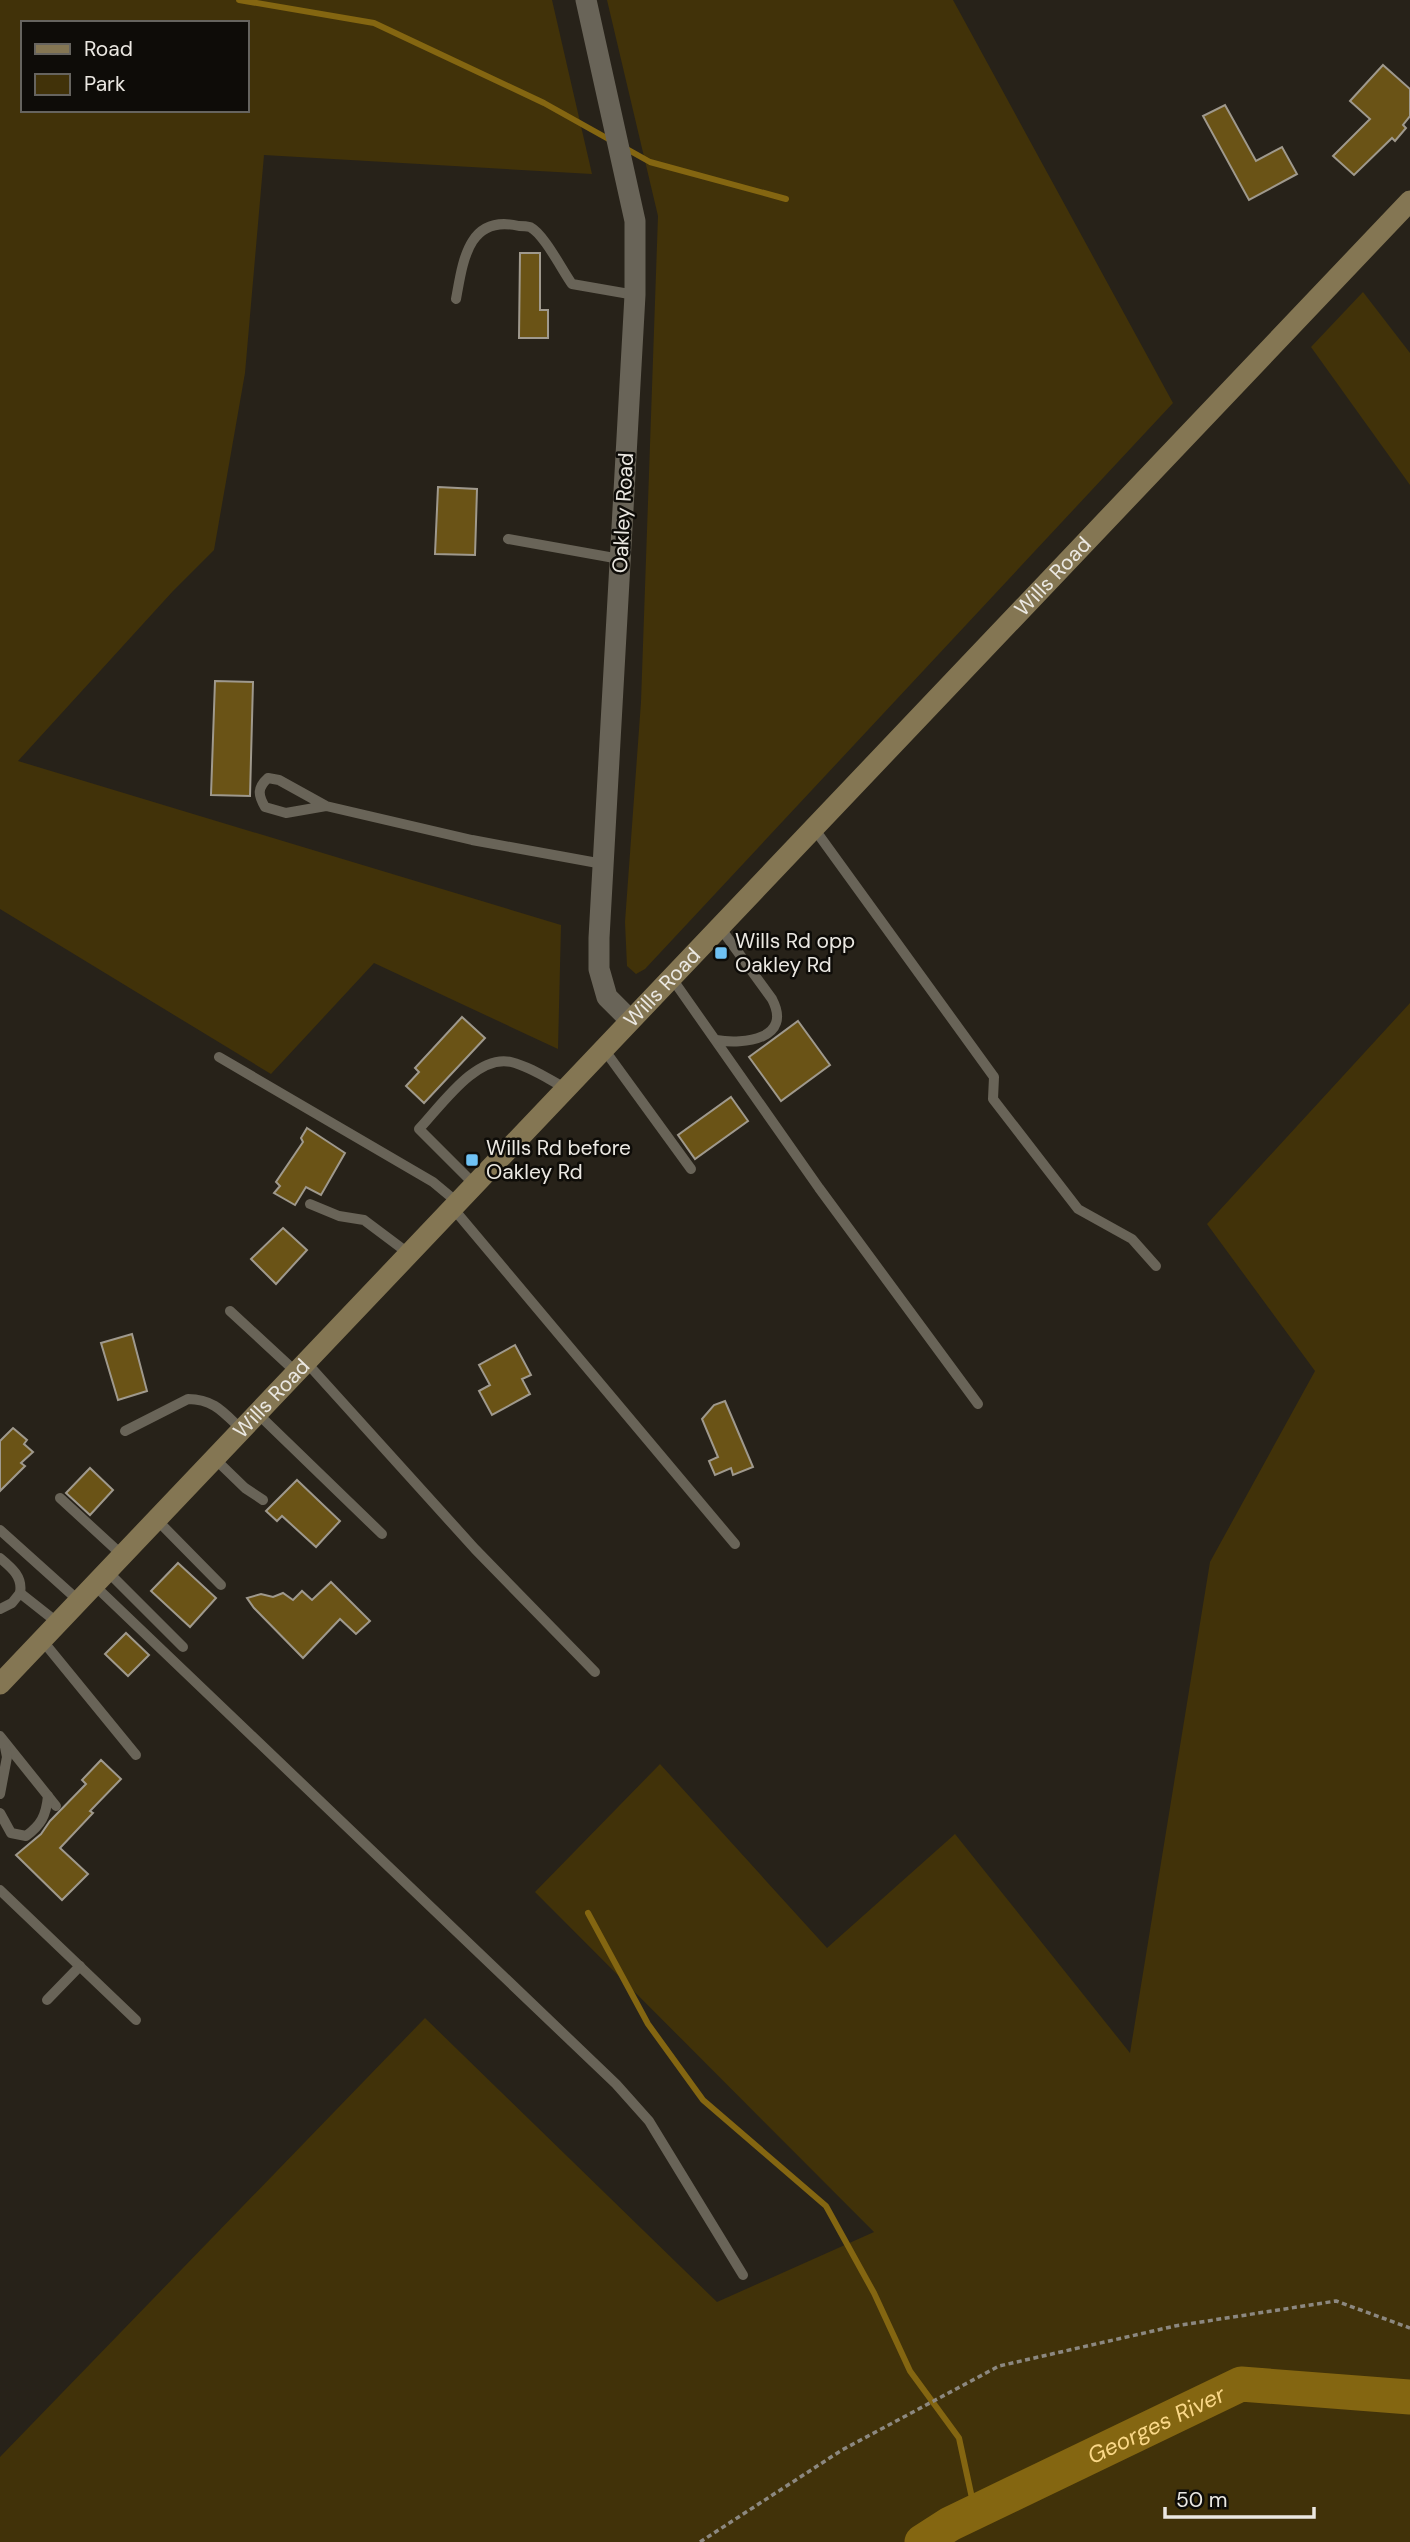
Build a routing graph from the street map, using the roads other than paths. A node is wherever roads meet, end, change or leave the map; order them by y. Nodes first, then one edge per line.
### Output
1 (586, 0) edge
2 (1410, 201) edge
3 (635, 295) junction
4 (456, 299) dead end
5 (508, 539) dead end
6 (620, 559) junction
7 (326, 806) junction
8 (813, 827) junction
9 (603, 864) junction
10 (719, 926) junction
11 (671, 977) junction
12 (630, 1020) junction
13 (716, 1041) junction
14 (603, 1048) junction
15 (219, 1057) dead end
16 (565, 1088) junction
17 (691, 1169) dead end
18 (474, 1184) junction
19 (310, 1204) dead end
20 (454, 1205) junction
21 (408, 1253) junction
22 (1156, 1266) dead end
23 (230, 1311) dead end
24 (301, 1367) junction
25 (978, 1404) dead end
26 (257, 1413) junction
27 (242, 1430) junction
28 (125, 1431) dead end
29 (214, 1458) junction
30 (60, 1498) dead end
31 (263, 1500) dead end
32 (156, 1519) junction
33 (0, 1530) edge
34 (382, 1534) dead end
35 (735, 1544) dead end
36 (122, 1555) junction
37 (0, 1558) edge
38 (100, 1578) junction
39 (221, 1585) dead end
40 (20, 1593) junction
41 (79, 1601) junction
42 (0, 1609) edge
43 (58, 1623) junction
44 (42, 1640) junction
45 (183, 1647) dead end
46 (596, 1672) dead end
47 (0, 1684) edge
48 (2, 1738) edge
49 (136, 1755) dead end
50 (0, 1794) edge
51 (48, 1796) junction
52 (56, 1806) dead end
53 (0, 1813) edge
54 (0, 1890) edge
55 (80, 1966) junction
56 (47, 2000) dead end
57 (136, 2020) dead end
58 (743, 2275) dead end

1 - 3 street, Oakley Road
2 - 8 street, Wills Road
3 - 4 lane
3 - 6 street, Oakley Road
5 - 6 lane
6 - 9 street, Oakley Road
7 - 7 lane
7 - 9 lane
8 - 10 street, Wills Road
8 - 22 lane
9 - 12 street, Oakley Road
10 - 11 street, Wills Road
10 - 13 lane
11 - 12 street, Wills Road
11 - 13 lane
12 - 14 street, Wills Road
13 - 25 lane
14 - 16 street, Wills Road
14 - 17 lane
15 - 20 lane
16 - 18 street, Wills Road
16 - 18 lane
18 - 20 street, Wills Road
19 - 21 lane
20 - 21 street, Wills Road
20 - 35 lane
21 - 24 street, Wills Road
23 - 24 lane
24 - 26 street, Wills Road
24 - 46 lane
26 - 27 street, Wills Road
26 - 34 lane
27 - 28 lane
27 - 29 street, Wills Road
29 - 31 lane
29 - 32 street, Wills Road
30 - 36 lane
32 - 36 street, Wills Road
32 - 39 lane
33 - 41 lane
36 - 38 street, Wills Road
37 - 40 lane
38 - 41 street, Wills Road
38 - 45 lane
38 - 58 lane
40 - 42 lane
40 - 43 lane
41 - 43 street, Wills Road
43 - 44 street, Wills Road
44 - 47 street, Wills Road
44 - 49 lane
48 - 50 lane
48 - 51 lane
51 - 52 lane
51 - 53 lane
54 - 55 lane
55 - 56 lane
55 - 57 lane

